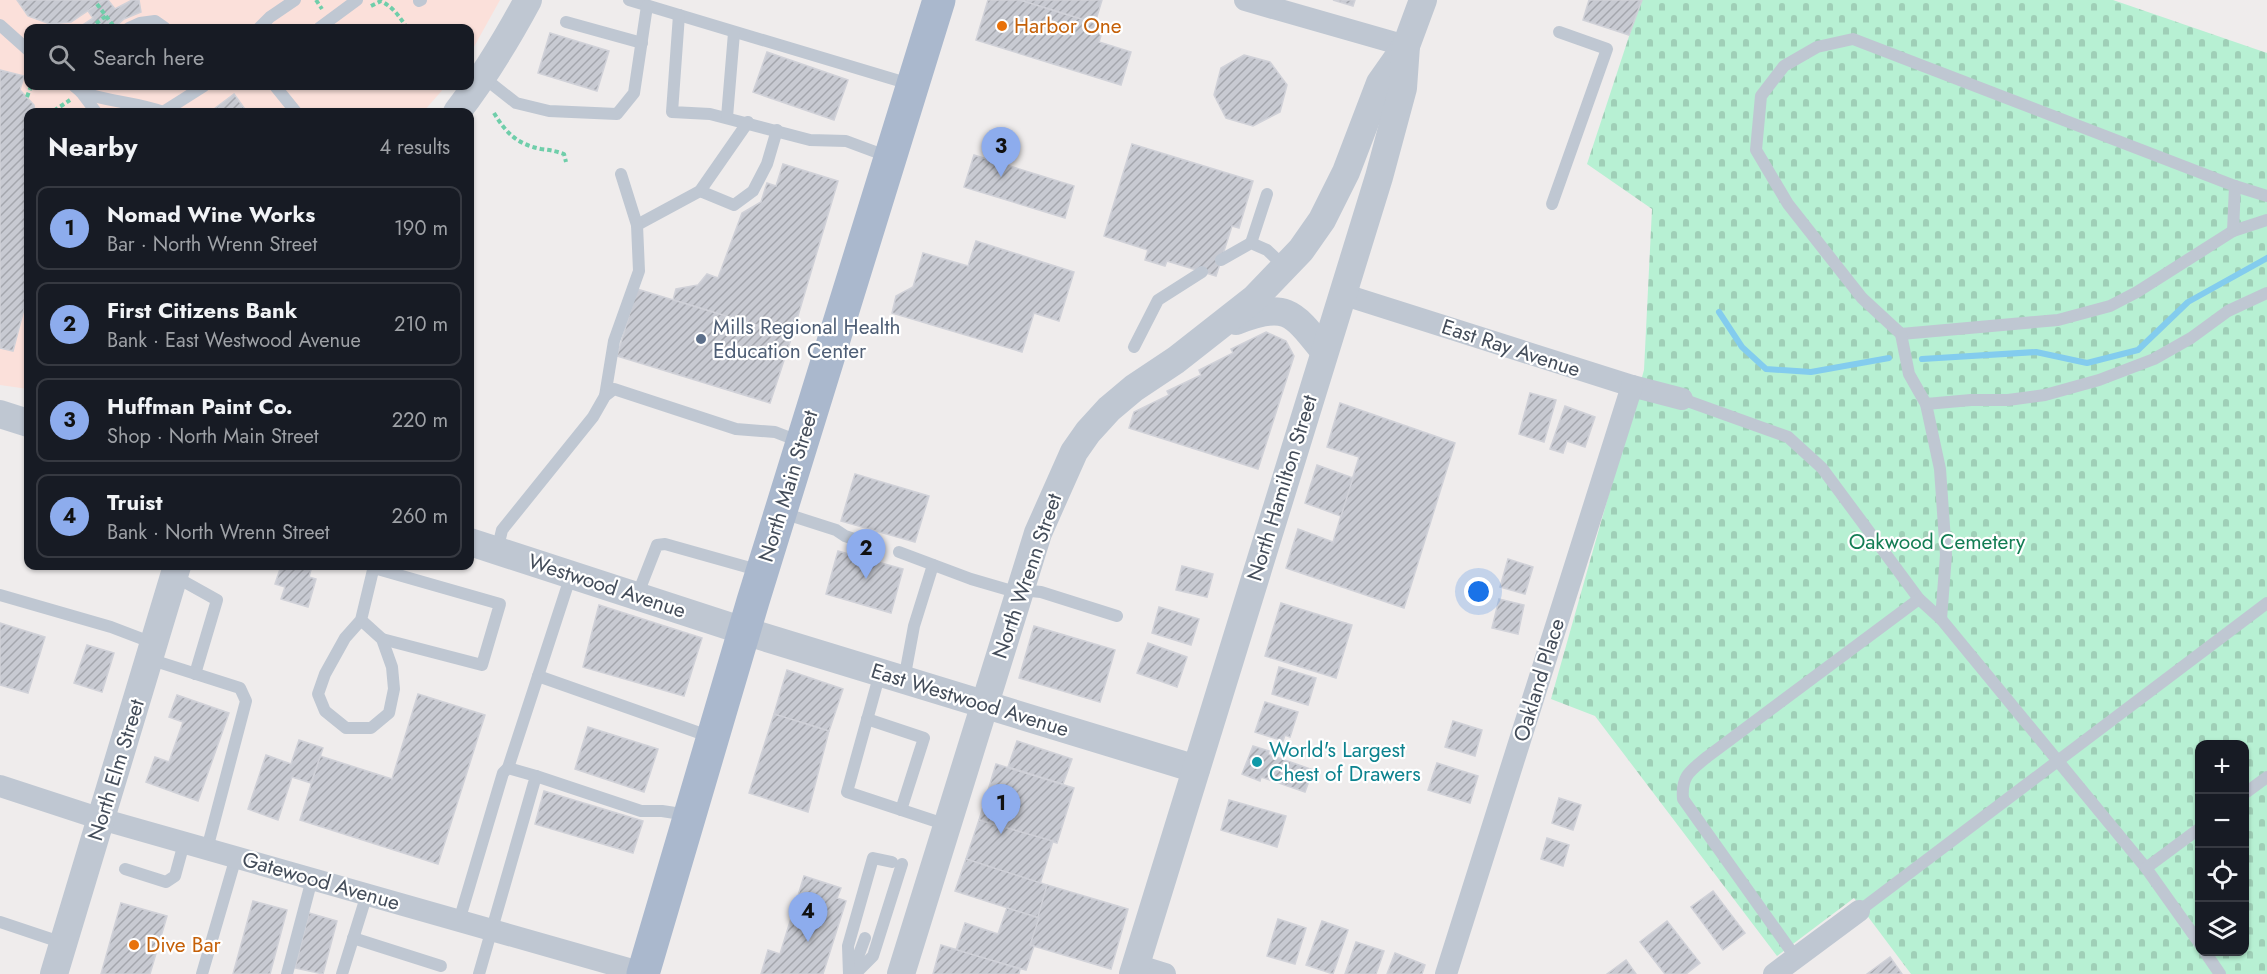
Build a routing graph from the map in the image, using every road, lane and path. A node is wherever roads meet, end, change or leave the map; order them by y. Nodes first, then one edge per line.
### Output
1 (295, 0) edge
2 (528, 0) edge
3 (629, 0) edge
4 (939, 0) edge
5 (1245, 0) edge
6 (1423, 0) edge
7 (97, 4) dead end
8 (361, 5) edge
9 (664, 5) edge
10 (647, 6) junction
11 (680, 15) junction
12 (106, 16) junction
13 (566, 22) dead end
14 (95, 24) edge
15 (113, 24) edge
16 (136, 24) edge
17 (159, 24) edge
18 (264, 24) edge
19 (326, 24) edge
20 (404, 24) edge
21 (0, 25) edge
22 (1559, 32) dead end
23 (734, 33) junction
24 (642, 43) junction
25 (24, 46) edge
26 (1406, 46) junction
27 (483, 77) junction
28 (914, 85) junction
29 (474, 89) edge
30 (30, 90) edge
31 (76, 90) edge
32 (80, 90) edge
33 (82, 90) edge
34 (198, 90) edge
35 (278, 90) edge
36 (473, 90) edge
37 (27, 97) dead end
38 (57, 108) edge
39 (93, 108) edge
40 (152, 108) edge
41 (169, 108) edge
42 (293, 108) edge
43 (460, 108) edge
44 (494, 113) dead end
45 (727, 117) junction
46 (748, 122) junction
47 (777, 130) junction
48 (890, 158) junction
49 (566, 162) dead end
50 (621, 174) dead end
51 (2235, 186) junction
52 (700, 191) junction
53 (1267, 195) dead end
54 (2267, 196) edge
55 (1552, 204) dead end
56 (2267, 220) edge
57 (637, 225) junction
58 (2234, 231) junction
59 (1251, 243) junction
60 (1221, 260) dead end
61 (1285, 267) junction
62 (1202, 272) dead end
63 (2267, 293) edge
64 (1342, 294) junction
65 (1216, 329) junction
66 (1901, 334) junction
67 (1134, 347) dead end
68 (1324, 351) junction
69 (1632, 386) junction
70 (605, 396) junction
71 (1682, 399) joint
72 (1926, 404) junction
73 (802, 442) junction
74 (780, 512) junction
75 (860, 541) dead end
76 (474, 543) edge
77 (497, 551) junction
78 (899, 552) dead end
79 (933, 565) junction
80 (373, 570) edge
81 (384, 570) edge
82 (176, 571) edge
83 (762, 571) junction
84 (571, 575) junction
85 (1019, 592) junction
86 (0, 595) edge
87 (637, 596) junction
88 (1919, 599) junction
89 (2267, 603) edge
90 (1117, 616) dead end
91 (1941, 619) junction
92 (361, 620) junction
93 (744, 631) junction
94 (382, 639) junction
95 (151, 651) junction
96 (195, 674) junction
97 (538, 676) junction
98 (892, 677) junction
99 (984, 705) junction
100 (867, 719) junction
101 (712, 737) junction
102 (2060, 761) junction
103 (508, 768) junction
104 (1196, 769) junction
105 (536, 776) junction
106 (2267, 777) edge
107 (0, 786) edge
108 (2249, 790) edge
109 (902, 810) junction
110 (689, 815) junction
111 (101, 819) junction
112 (947, 825) junction
113 (2195, 831) edge
114 (184, 843) junction
115 (207, 849) junction
116 (237, 857) junction
117 (125, 868) dead end
118 (2146, 868) junction
119 (312, 879) junction
120 (367, 894) junction
121 (1858, 911) joint
122 (459, 921) junction
123 (0, 922) edge
124 (492, 930) junction
125 (353, 938) junction
126 (865, 938) dead end
127 (2195, 938) edge
128 (63, 942) junction
129 (2208, 956) edge
130 (1796, 958) junction
131 (441, 966) dead end
132 (1134, 970) edge
133 (643, 973) edge
134 (54, 974) edge
135 (202, 974) edge
136 (287, 974) edge
137 (342, 974) edge
138 (479, 974) edge
139 (852, 974) edge
140 (901, 974) edge
141 (1165, 974) edge
142 (1446, 974) edge
143 (1774, 974) edge
144 (2220, 974) edge

1 - 18 lane
2 - 27 street
3 - 10 lane
4 - 28 main road, North Main Street
5 - 26 street
6 - 26 street, North Hamilton Street
7 - 12 path
8 - 19 lane
8 - 20 path
9 - 10 lane
9 - 11 lane
10 - 24 lane
11 - 23 lane
11 - 45 lane
12 - 14 path
12 - 15 path
13 - 24 lane
16 - 17 lane
21 - 25 lane
22 - 55 lane
23 - 28 lane
23 - 45 lane
24 - 27 lane
26 - 61 street, North Wrenn Street
26 - 64 street, North Hamilton Street
27 - 29 street
28 - 48 main road, North Main Street
30 - 37 path
31 - 38 path
32 - 39 lane
33 - 40 lane
34 - 41 lane
35 - 42 lane
36 - 43 street
44 - 49 path
45 - 46 lane
46 - 47 lane
46 - 52 lane
47 - 48 lane
47 - 52 lane
48 - 73 main road, North Main Street
50 - 57 lane
51 - 54 lane
51 - 58 lane
51 - 66 lane
52 - 57 lane
53 - 59 lane
56 - 58 lane
57 - 70 lane
58 - 66 lane
59 - 60 lane
59 - 61 lane
61 - 65 street, North Wrenn Street
62 - 67 lane
63 - 72 lane
64 - 68 street, North Hamilton Street
64 - 69 street, East Ray Avenue
65 - 68 street
65 - 85 street, North Wrenn Street
66 - 72 lane
68 - 104 street, North Hamilton Street
69 - 71 street, East Ray Avenue
69 - 142 street, Oakland Place
70 - 73 lane
70 - 77 lane
71 - 88 lane
72 - 91 lane
73 - 74 main road, North Main Street
74 - 75 lane
74 - 83 main road, North Main Street
76 - 77 street, Westwood Avenue
77 - 84 street, Westwood Avenue
78 - 79 lane
79 - 85 lane
79 - 98 lane
80 - 92 lane
81 - 94 lane
82 - 95 street, North Elm Street
82 - 96 lane
83 - 87 lane
83 - 93 main road, North Main Street
84 - 87 street, Westwood Avenue
84 - 97 lane
85 - 90 lane
85 - 99 street, North Wrenn Street
86 - 95 lane
87 - 93 street, Westwood Avenue
88 - 91 lane
88 - 130 lane
89 - 102 lane
91 - 102 lane
92 - 94 lane
92 - 94 lane
93 - 98 street, East Westwood Avenue
93 - 101 main road, North Main Street
95 - 96 lane
95 - 111 street, North Elm Street
96 - 115 lane
97 - 101 lane
97 - 103 lane
98 - 99 street, East Westwood Avenue
98 - 100 lane
99 - 104 street, East Westwood Avenue
99 - 112 street, North Wrenn Street
100 - 109 lane
100 - 109 lane
101 - 110 main road, North Main Street
102 - 118 lane
102 - 121 lane
103 - 105 lane
103 - 122 lane
104 - 132 street, North Hamilton Street
105 - 110 lane
105 - 124 lane
106 - 108 lane
107 - 111 street, Gatewood Avenue
109 - 112 lane
110 - 133 main road, North Main Street
111 - 114 street, Gatewood Avenue
111 - 128 street, North Elm Street
112 - 140 street, North Wrenn Street
113 - 118 lane
114 - 115 street, Gatewood Avenue
114 - 117 lane
115 - 116 street, Gatewood Avenue
116 - 119 street, Gatewood Avenue
116 - 135 lane
118 - 127 lane
119 - 120 street, Gatewood Avenue
119 - 136 lane
120 - 122 street, Gatewood Avenue
120 - 125 lane
121 - 130 street
122 - 124 street, Gatewood Avenue
123 - 128 lane
124 - 133 street, Gatewood Avenue
124 - 138 lane
125 - 131 lane
125 - 137 lane
126 - 139 lane
128 - 134 street, North Elm Street
129 - 144 lane
130 - 143 street
132 - 141 street
139 - 139 lane

